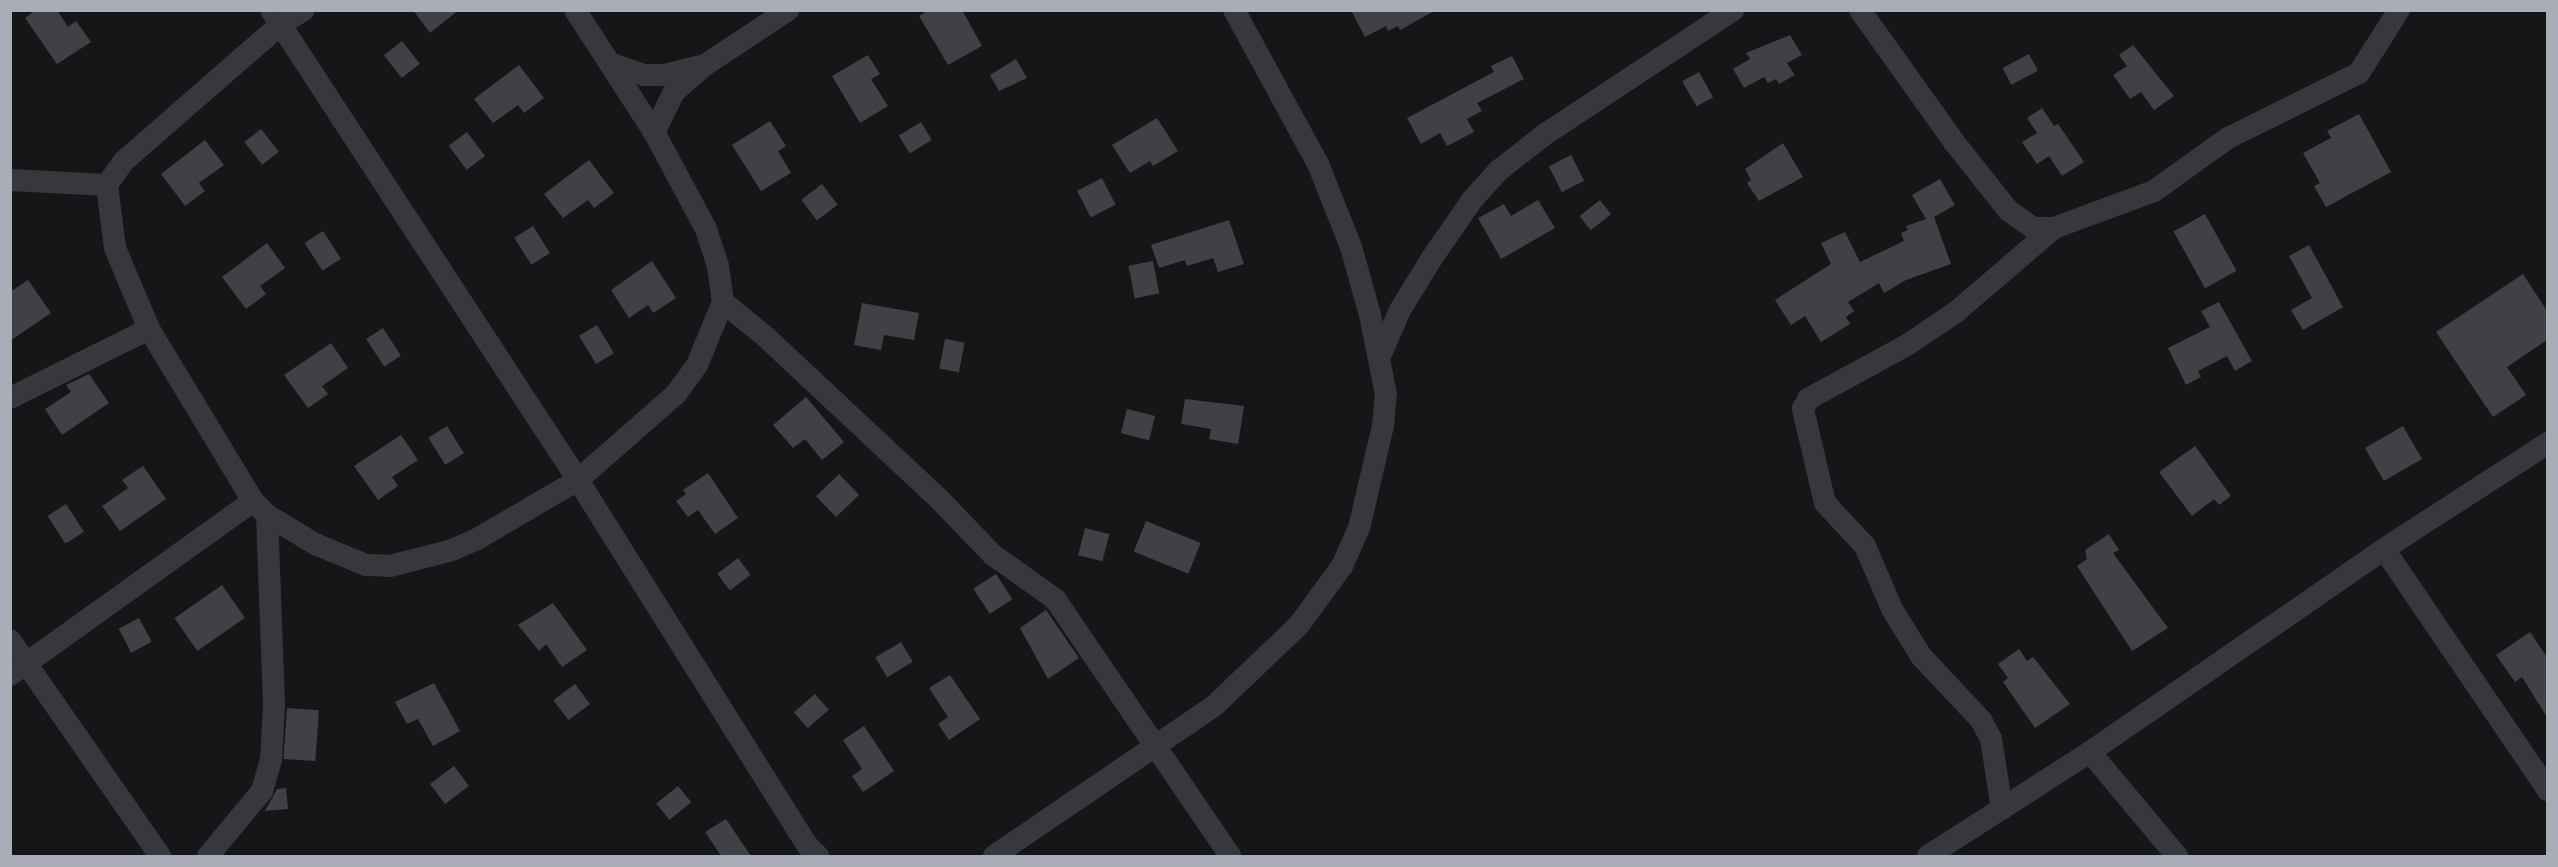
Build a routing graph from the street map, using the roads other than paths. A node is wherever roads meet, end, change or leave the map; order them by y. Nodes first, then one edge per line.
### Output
1 (304, 10) edge
2 (575, 10) edge
3 (788, 10) edge
4 (1234, 10) edge
5 (1733, 10) edge
6 (1860, 10) edge
7 (2399, 10) edge
8 (276, 18) edge
9 (612, 64) junction
10 (705, 65) junction
11 (654, 132) junction
12 (10, 180) edge
13 (107, 185) junction
14 (2055, 228) junction
15 (723, 302) junction
16 (149, 329) junction
17 (1380, 356) junction
18 (10, 398) edge
19 (2547, 443) edge
20 (578, 480) junction
21 (260, 508) junction
22 (2384, 549) junction
23 (10, 640) edge
24 (19, 670) edge
25 (1154, 747) junction
26 (2090, 752) junction
27 (2547, 790) edge
28 (2002, 809) junction
29 (160, 856) edge
30 (208, 856) edge
31 (818, 856) edge
32 (994, 856) edge
33 (1230, 856) edge
34 (1928, 856) edge
35 (2177, 856) edge

1 - 8 street
2 - 9 street
3 - 10 street
4 - 17 street
5 - 17 street
6 - 14 street
7 - 14 street
8 - 13 street
8 - 20 street
9 - 10 street
9 - 11 street
10 - 11 street
11 - 15 street
12 - 13 street
13 - 16 street
14 - 28 street
15 - 20 street
15 - 25 street
16 - 18 street
16 - 21 street
17 - 25 street
19 - 22 street
20 - 21 street
20 - 31 street
21 - 24 street
21 - 30 street
22 - 26 street
22 - 27 street
23 - 24 street
24 - 29 street
25 - 32 street
25 - 33 street
26 - 28 street
26 - 35 street
28 - 34 street

